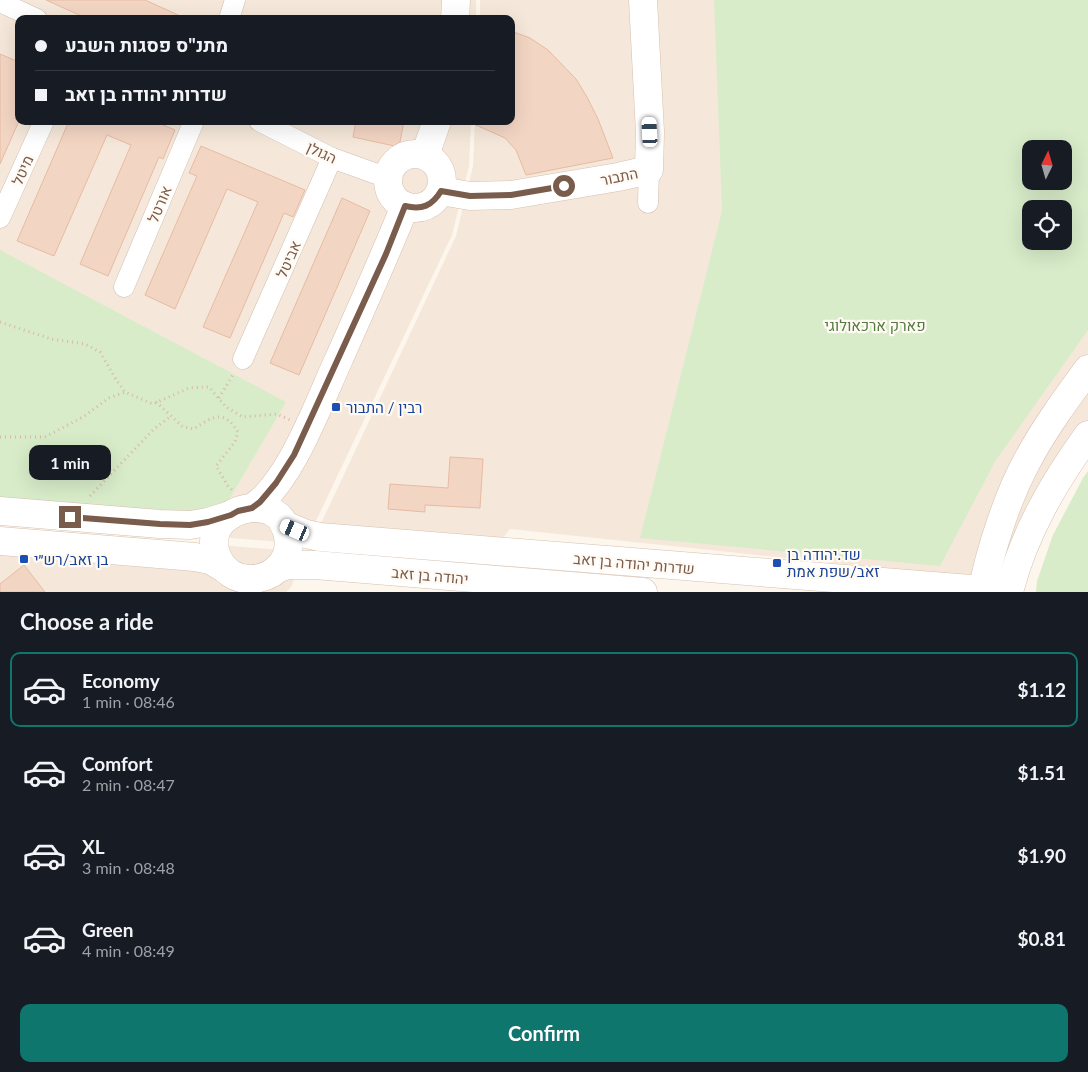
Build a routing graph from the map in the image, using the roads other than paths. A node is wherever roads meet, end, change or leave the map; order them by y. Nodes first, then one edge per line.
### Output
1 (235, 0) edge
2 (456, 0) edge
3 (643, 0) edge
4 (0, 2) edge
5 (28, 15) edge
6 (230, 15) edge
7 (455, 15) edge
8 (42, 125) edge
9 (192, 125) edge
10 (267, 125) edge
11 (436, 125) edge
12 (425, 155) junction
13 (332, 158) junction
14 (649, 170) junction
15 (388, 178) junction
16 (441, 191) junction
17 (648, 202) dead end
18 (405, 206) junction
19 (0, 218) edge
20 (124, 287) dead end
21 (243, 359) road end
22 (1088, 369) edge
23 (1088, 435) edge
24 (0, 511) edge
25 (263, 512) junction
26 (0, 541) edge
27 (226, 576) edge
28 (267, 578) edge
29 (642, 592) edge
30 (990, 592) edge

1 - 6 street
2 - 7 main road
3 - 14 main road, התבור
4 - 5 street
8 - 19 street, מיטל
9 - 20 street, אורטל
10 - 13 street, הגולן
11 - 12 main road
12 - 15 main road
12 - 16 main road
13 - 15 street, הגולן
13 - 21 street, אביטל
14 - 16 main road, התבור
14 - 17 street, התבור
15 - 18 main road
16 - 18 main road
18 - 25 main road
22 - 30 main road
23 - 30 main road
24 - 25 main road
25 - 27 main road
25 - 28 main road
25 - 30 main road, שדרות יהודה בן זאב
26 - 27 main road
27 - 28 main road
28 - 29 main road, יהודה בן זאב

